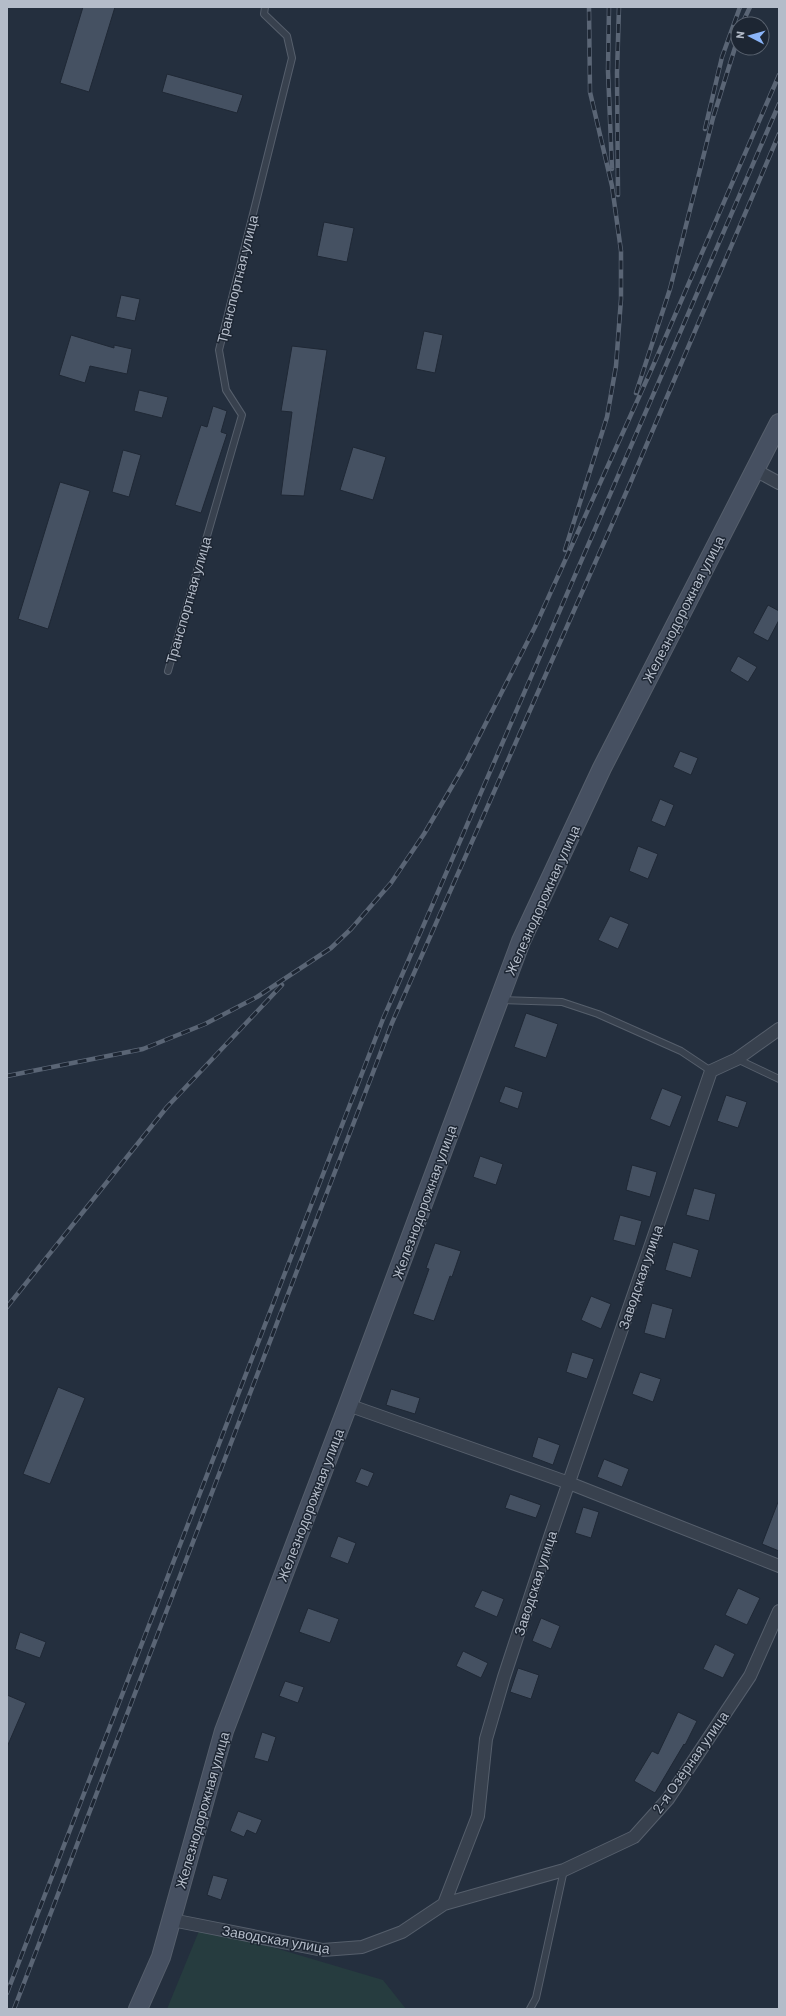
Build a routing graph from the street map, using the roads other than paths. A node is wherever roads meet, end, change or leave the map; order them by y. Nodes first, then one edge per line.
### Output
1 (265, 7) edge
2 (779, 423) edge
3 (755, 470) junction
4 (779, 483) edge
5 (168, 671) dead end
6 (499, 1000) junction
7 (779, 1029) edge
8 (737, 1058) junction
9 (711, 1071) junction
10 (779, 1079) edge
11 (348, 1405) junction
12 (570, 1483) junction
13 (779, 1566) edge
14 (779, 1611) edge
15 (564, 1870) junction
16 (444, 1904) junction
17 (172, 1920) junction
18 (138, 2009) edge
19 (530, 2009) edge

1 - 5 lane, Транспортная улица
2 - 3 street, Железнодорожная улица
3 - 4 street
3 - 6 street, Железнодорожная улица
6 - 9 lane
6 - 11 street, Железнодорожная улица
7 - 8 street
8 - 9 street
8 - 10 lane
9 - 12 street, Заводская улица
11 - 12 street
11 - 17 street, Железнодорожная улица
12 - 13 street
12 - 16 street, Заводская улица
14 - 15 street, 2-я Озёрная улица
15 - 16 street, 2-я Озёрная улица
15 - 19 lane
16 - 17 street, Заводская улица
17 - 18 street, Железнодорожная улица

